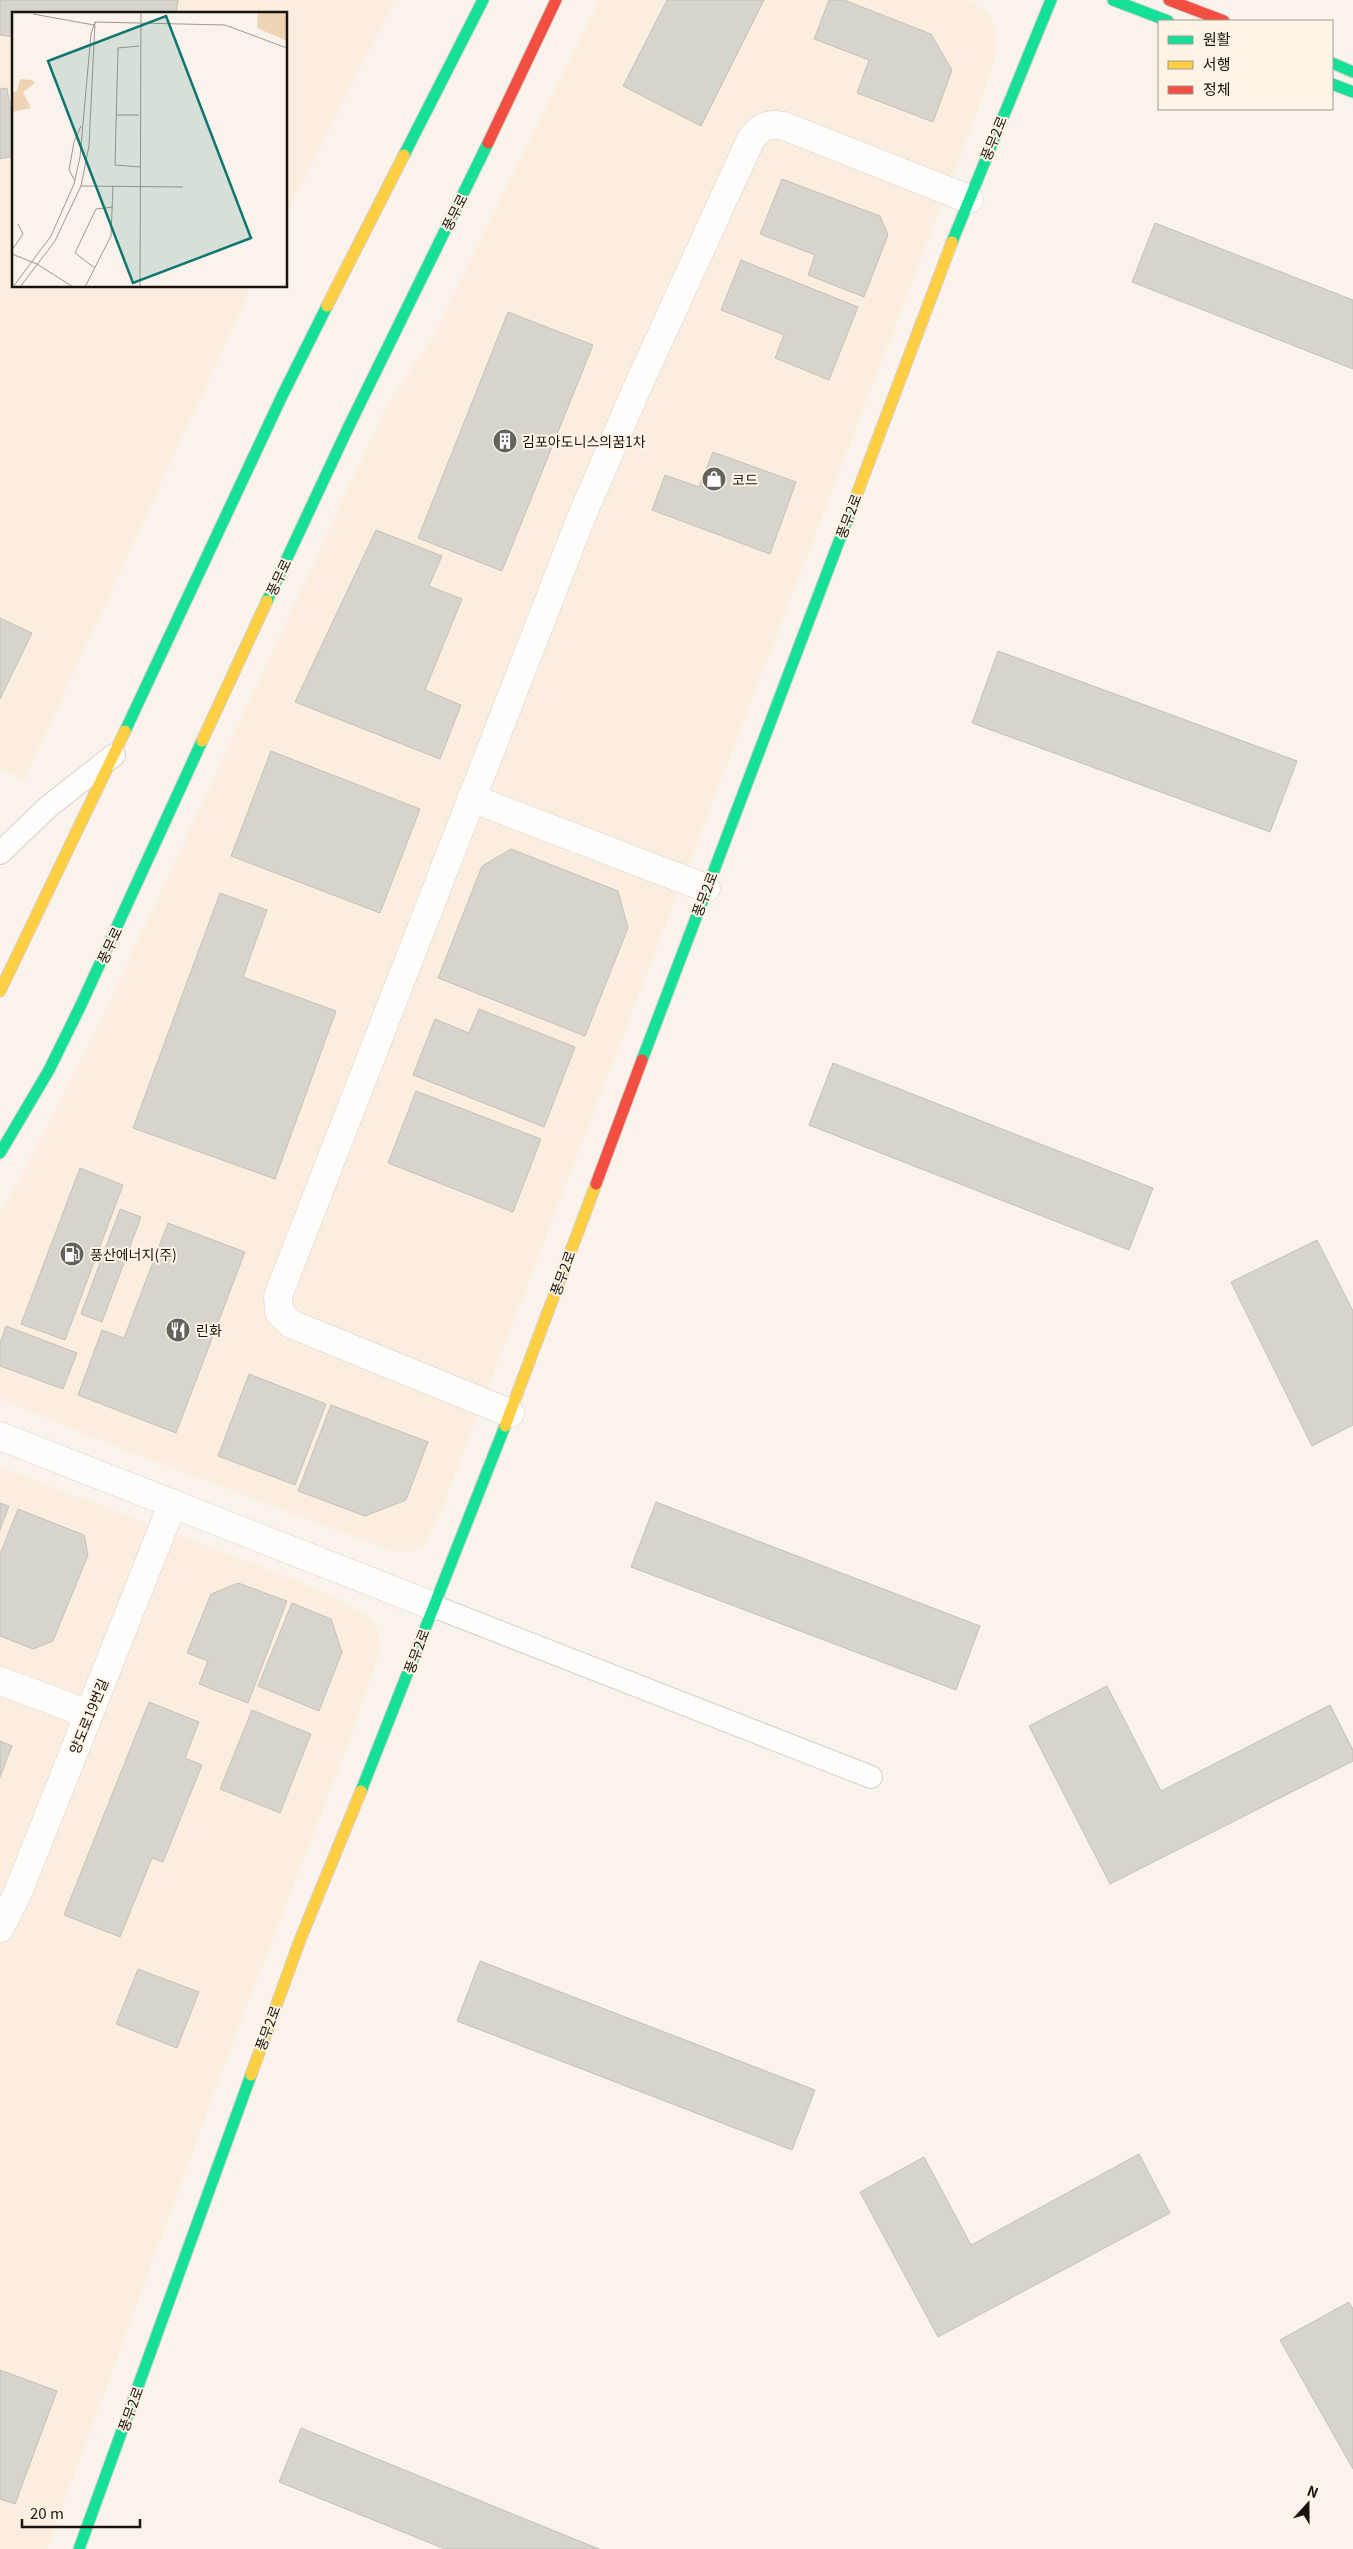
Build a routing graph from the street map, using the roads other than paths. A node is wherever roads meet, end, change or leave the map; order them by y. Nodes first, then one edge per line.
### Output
1 (483, 0) edge
2 (556, 0) edge
3 (1051, 0) edge
4 (1113, 0) edge
5 (1169, 0) edge
6 (1165, 20) edge
7 (1221, 20) edge
8 (1333, 63) edge
9 (1353, 72) edge
10 (1333, 84) edge
11 (1353, 92) edge
12 (969, 199) junction
13 (114, 755) junction
14 (471, 798) junction
15 (0, 852) edge
16 (706, 888) junction
17 (0, 992) edge
18 (0, 1154) edge
19 (510, 1413) junction
20 (0, 1436) edge
21 (173, 1504) junction
22 (433, 1606) junction
23 (0, 1680) edge
24 (89, 1714) junction
25 (871, 1777) dead end
26 (0, 1928) edge
27 (79, 2549) edge

1 - 13 street
2 - 18 street, 풍무로
3 - 12 street, 풍무2로
4 - 6 street
5 - 7 street
8 - 9 street
10 - 11 street
12 - 14 street
12 - 16 street, 풍무2로
13 - 15 lane
13 - 17 street
14 - 16 street
14 - 19 street
16 - 19 street, 풍무2로
19 - 22 street, 풍무2로
20 - 21 street
21 - 22 street
21 - 24 street, 양도로19번길
22 - 25 lane
22 - 27 street, 풍무2로
23 - 24 street
24 - 26 street, 양도로19번길

